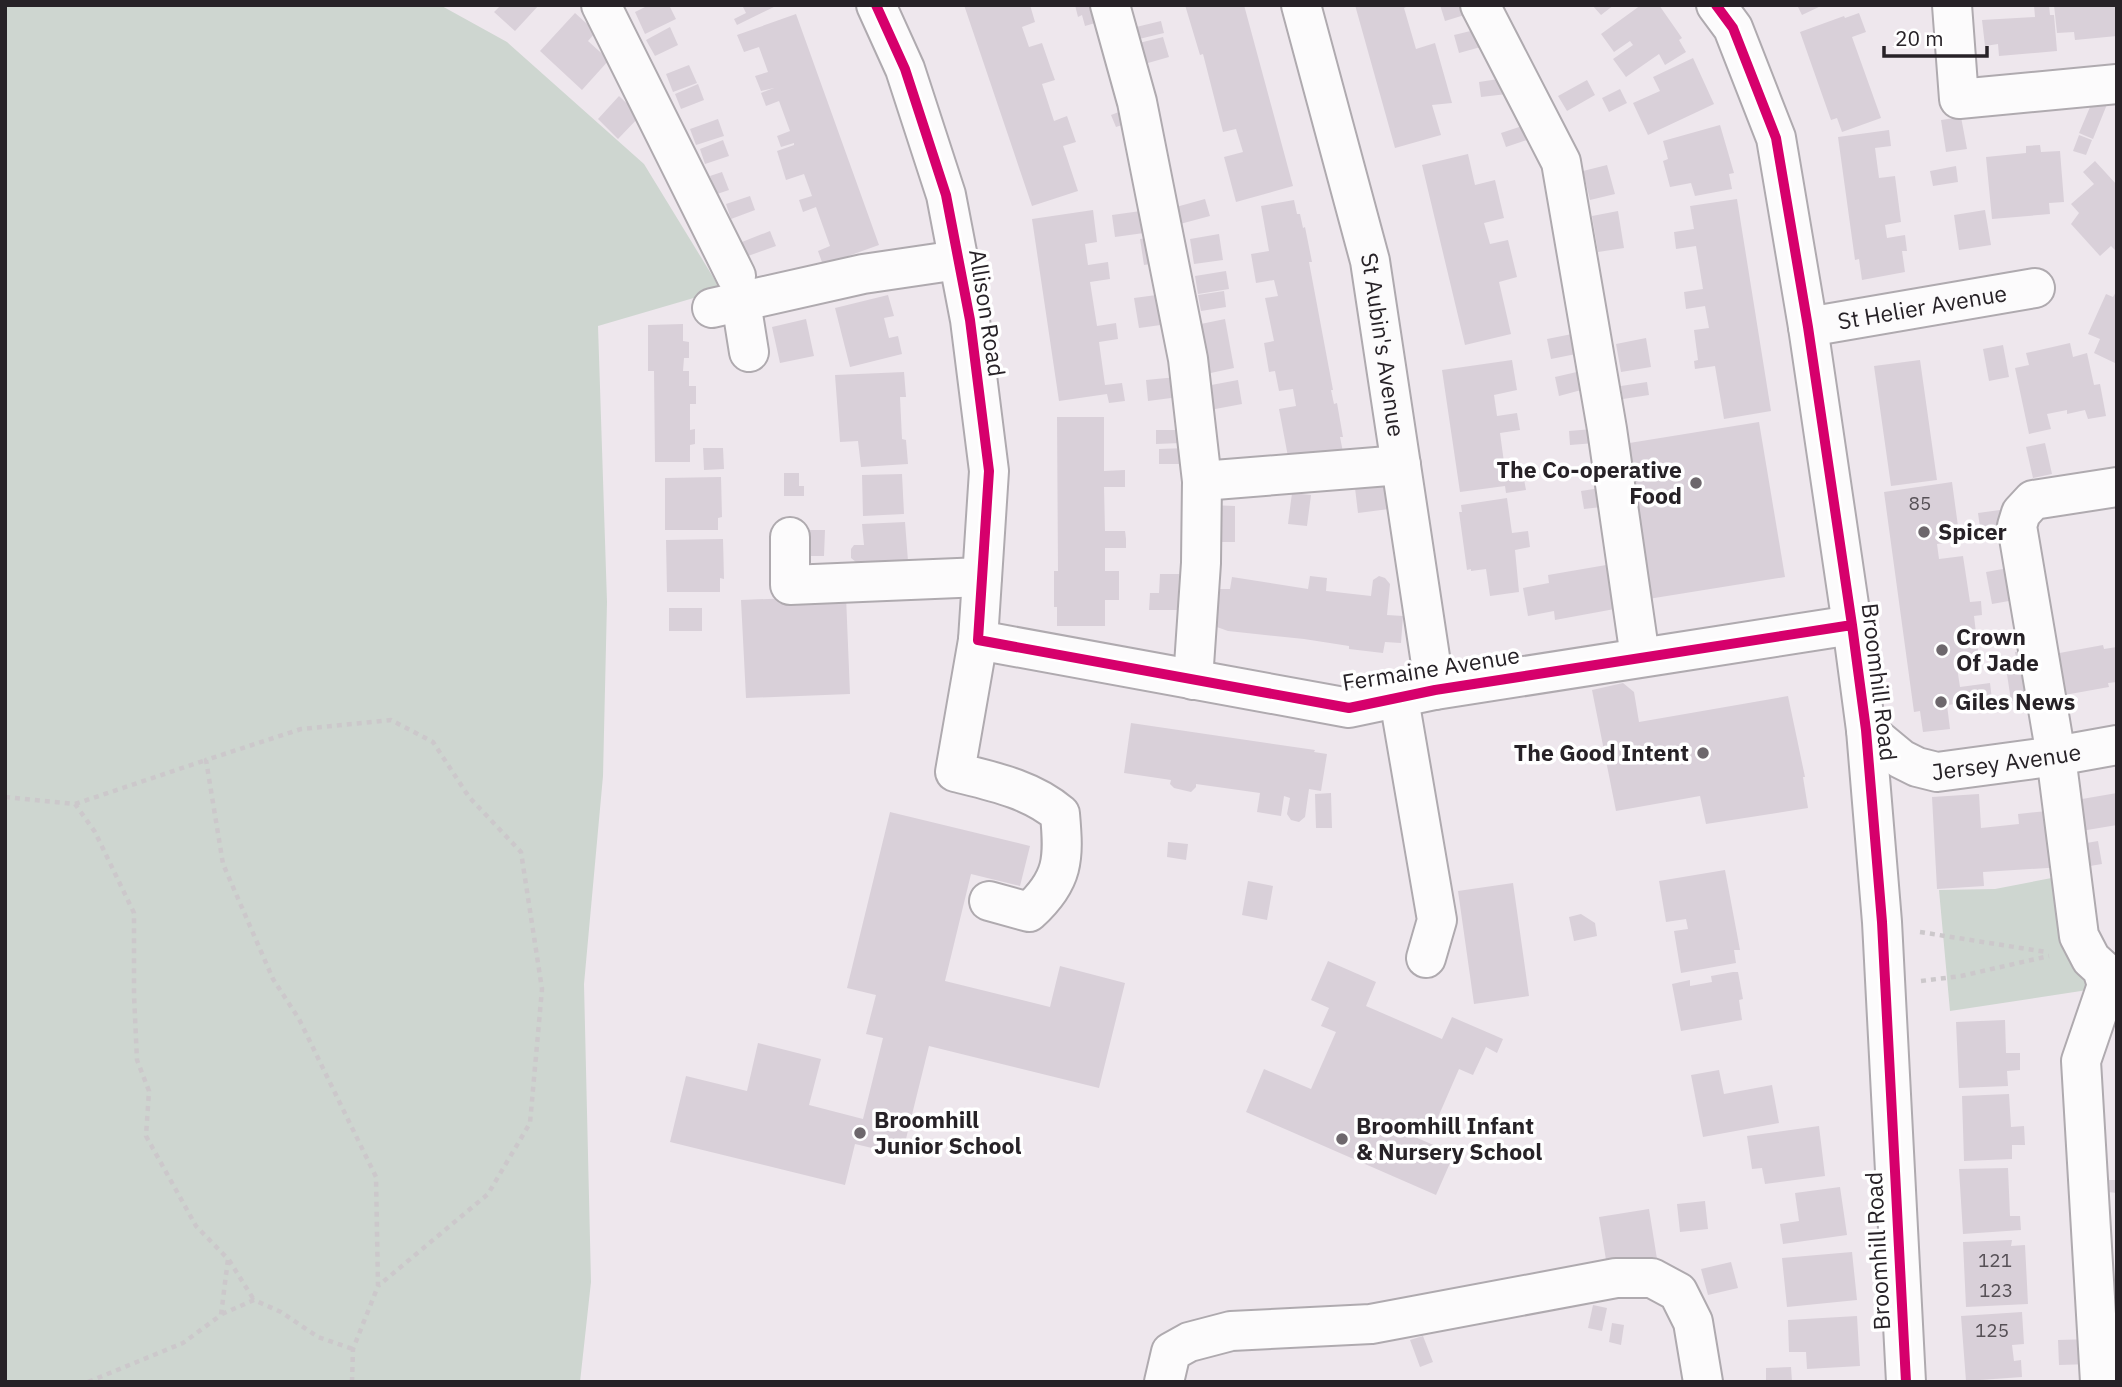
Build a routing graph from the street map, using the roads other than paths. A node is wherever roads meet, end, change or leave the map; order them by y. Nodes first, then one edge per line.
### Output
1 (601, 5) edge
2 (876, 5) edge
3 (1110, 5) edge
4 (1301, 5) edge
5 (1480, 5) edge
6 (1716, 5) edge
7 (1953, 6) edge
8 (2117, 84) edge
9 (958, 260) junction
10 (2035, 288) dead end
11 (730, 295) junction
12 (1808, 327) junction
13 (749, 352) dead end
14 (1401, 466) junction
15 (1202, 481) junction
16 (2117, 486) edge
17 (790, 537) dead end
18 (982, 577) junction
19 (1852, 625) junction
20 (978, 640) junction
21 (1640, 657) junction
22 (1193, 680) junction
23 (1417, 694) junction
24 (1866, 730) junction
25 (2117, 745) edge
26 (2056, 756) junction
27 (989, 901) dead end
28 (1426, 958) dead end
29 (2109, 967) edge
30 (1164, 1382) edge
31 (1703, 1382) edge
32 (1906, 1382) edge
33 (2100, 1382) edge

1 - 11 street
2 - 9 street, Allison Road
3 - 15 street
4 - 14 street, St Aubin's Avenue
5 - 21 street
6 - 12 street, Broomhill Road
7 - 8 street
9 - 11 street
9 - 18 street, Allison Road
10 - 12 street, St Helier Avenue
11 - 13 street
12 - 19 street, Broomhill Road
14 - 15 street
14 - 23 street, St Aubin's Avenue
15 - 22 street
16 - 26 street
17 - 18 street
18 - 20 street, Allison Road
19 - 21 street, Fermaine Avenue
19 - 24 street, Broomhill Road
20 - 22 street, Fermaine Avenue
20 - 27 street, Allison Road
21 - 23 street, Fermaine Avenue
22 - 23 street, Fermaine Avenue
23 - 28 street, St Aubin's Avenue
24 - 26 street, Jersey Avenue
24 - 32 street, Broomhill Road
25 - 26 street, Jersey Avenue
26 - 29 street
29 - 33 street
30 - 31 street

